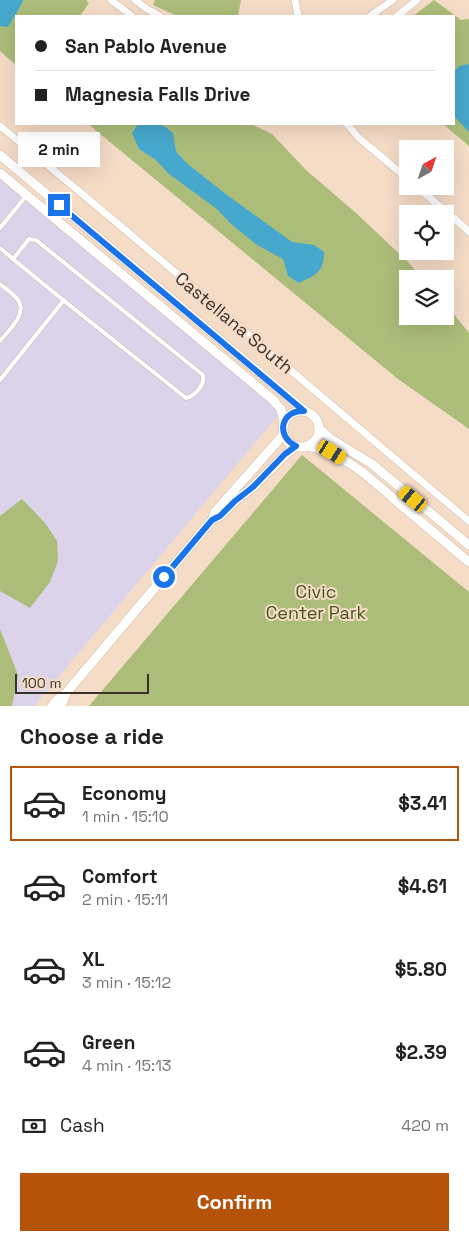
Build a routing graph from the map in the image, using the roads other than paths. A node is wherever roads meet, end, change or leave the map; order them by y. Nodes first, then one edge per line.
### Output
1 (111, 0) edge
2 (135, 0) edge
3 (295, 0) edge
4 (393, 0) edge
5 (417, 0) edge
6 (131, 15) edge
7 (158, 15) edge
8 (298, 15) edge
9 (371, 15) edge
10 (398, 15) edge
11 (348, 125) edge
12 (0, 126) edge
13 (0, 155) edge
14 (399, 171) edge
15 (0, 172) edge
16 (27, 195) junction
17 (427, 195) edge
18 (0, 228) edge
19 (469, 232) edge
20 (0, 248) edge
21 (13, 259) junction
22 (0, 284) edge
23 (64, 300) junction
24 (0, 341) edge
25 (0, 380) edge
26 (304, 411) junction
27 (284, 422) junction
28 (319, 428) junction
29 (284, 434) junction
30 (296, 446) junction
31 (307, 446) junction
32 (212, 520) junction
33 (469, 521) edge
34 (469, 545) edge
35 (469, 562) edge
36 (67, 692) junction
37 (52, 706) edge
38 (61, 706) edge

1 - 6 street
2 - 7 street
3 - 8 street
4 - 9 street
5 - 10 street
11 - 14 street
12 - 33 street, Castellana South
13 - 26 street
15 - 16 street
16 - 18 lane
16 - 27 street
17 - 19 street
20 - 21 lane
21 - 23 lane
21 - 23 lane
22 - 24 lane
23 - 25 lane
26 - 27 street
26 - 28 street
27 - 29 street
28 - 31 street
28 - 34 street
29 - 30 street
29 - 32 street
30 - 31 street
30 - 32 street
31 - 35 street
32 - 36 street
36 - 37 street
36 - 38 street

